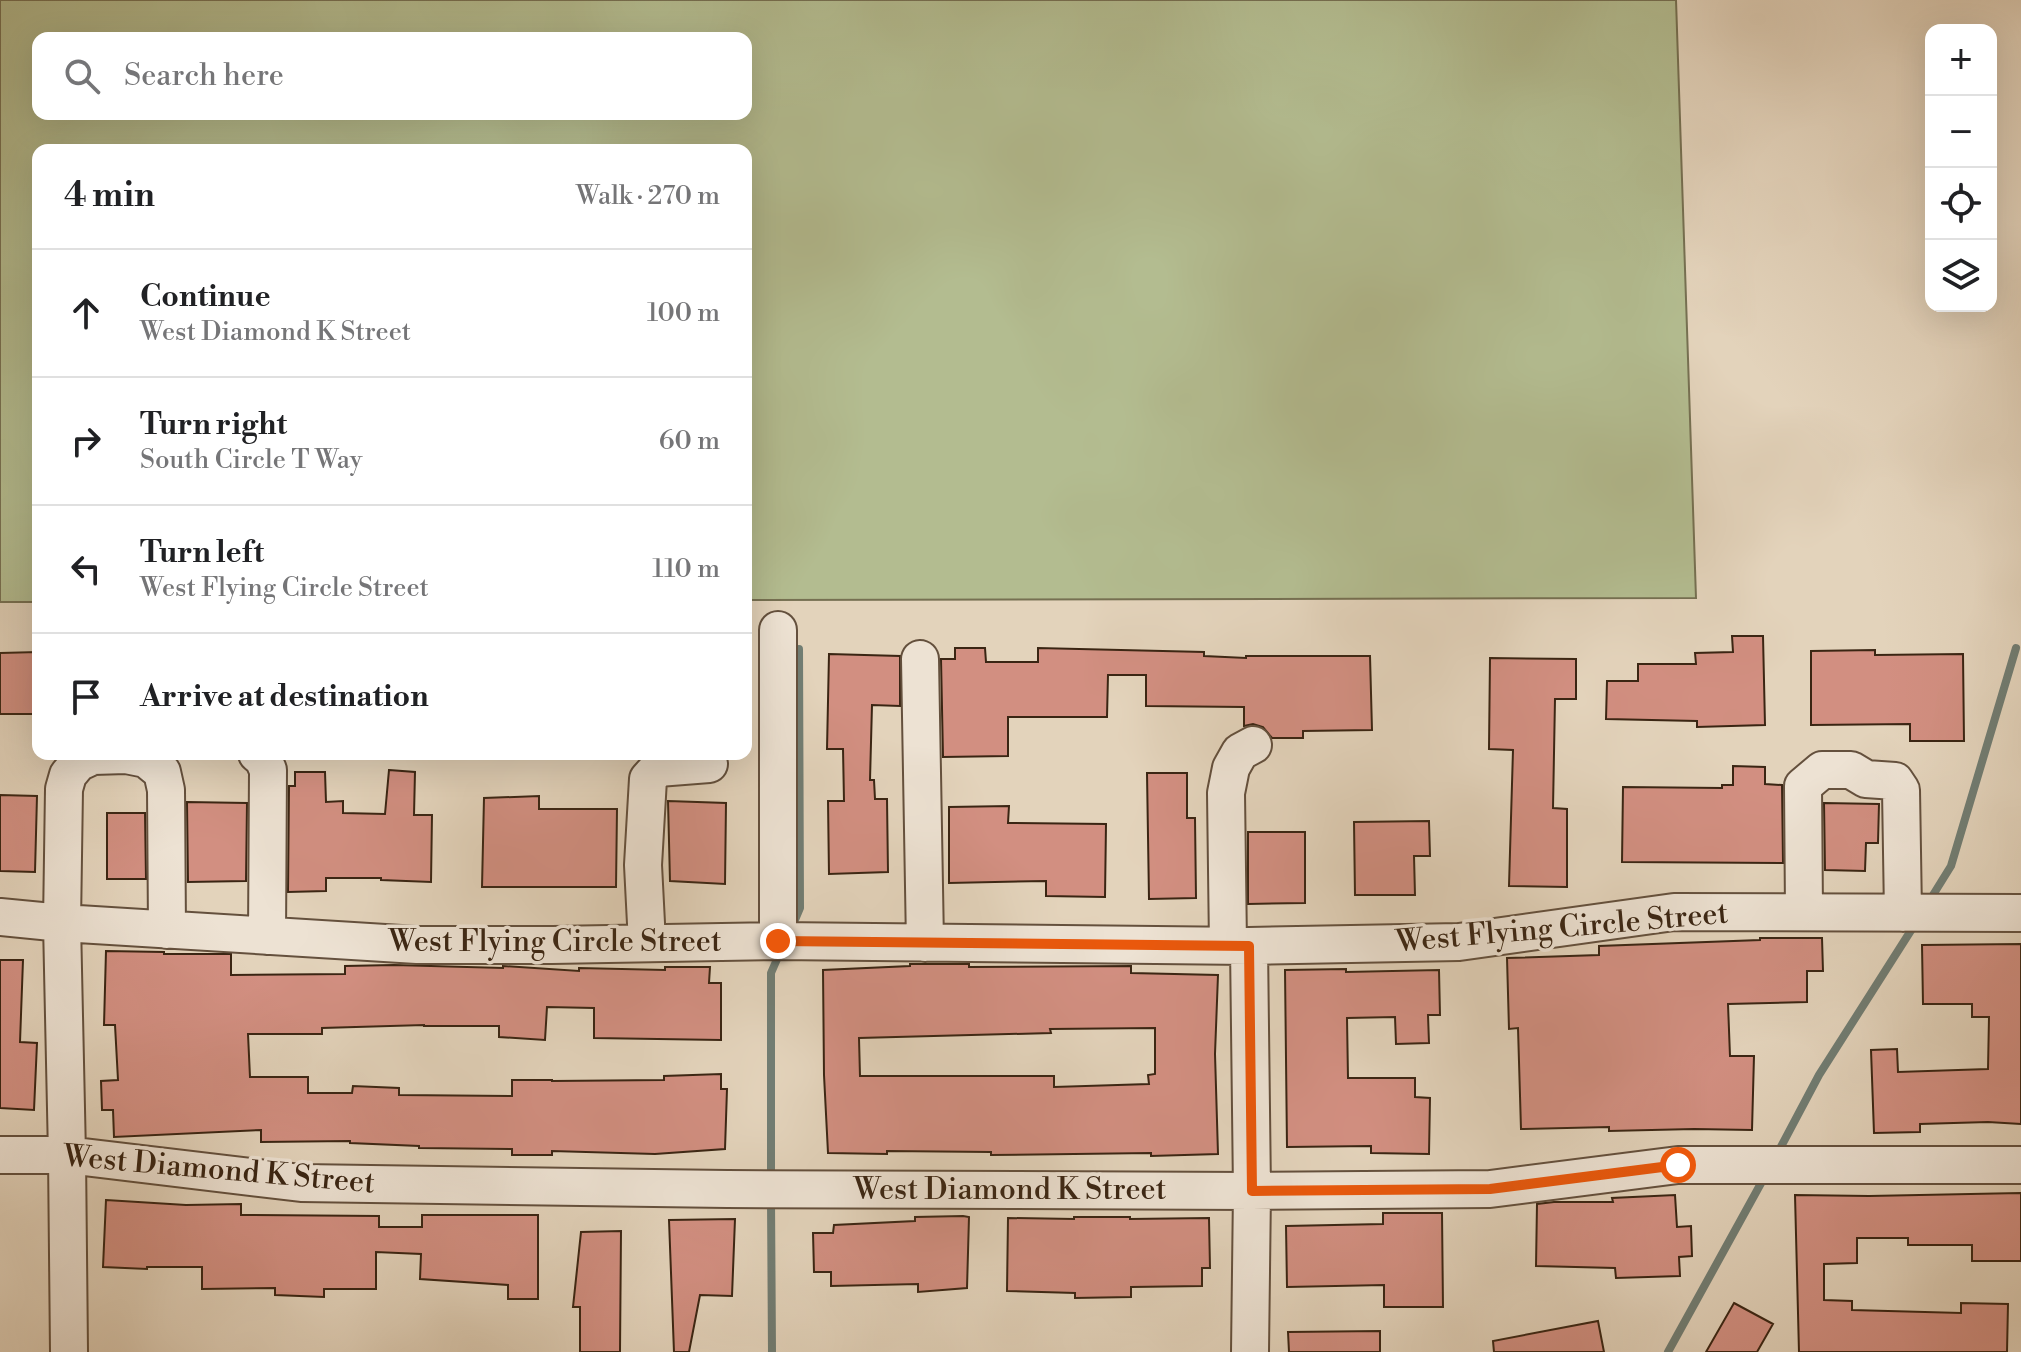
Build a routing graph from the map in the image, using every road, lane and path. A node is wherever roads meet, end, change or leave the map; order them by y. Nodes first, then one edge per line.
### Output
1 (778, 630) dead end
2 (920, 659) dead end
3 (1253, 745) dead end
4 (84, 760) edge
5 (263, 760) edge
6 (172, 763) edge
7 (709, 764) dead end
8 (1804, 912) junction
9 (1903, 913) junction
10 (2021, 913) edge
11 (0, 917) edge
12 (62, 923) junction
13 (167, 930) junction
14 (267, 936) junction
15 (778, 941) junction
16 (647, 943) junction
17 (925, 943) junction
18 (1239, 946) junction
19 (0, 1155) edge
20 (67, 1155) junction
21 (2021, 1165) edge
22 (1252, 1191) junction
23 (69, 1352) edge
24 (1250, 1352) edge

1 - 15 street
2 - 17 street
3 - 18 street
4 - 12 street
5 - 14 street
6 - 13 street
7 - 16 street
8 - 9 street, West Flying Circle Street
8 - 9 street
8 - 18 street, West Flying Circle Street
9 - 10 street, West Flying Circle Street
11 - 12 street, West Flying Circle Street
12 - 13 street, West Flying Circle Street
12 - 20 street
13 - 14 street, West Flying Circle Street
14 - 16 street, West Flying Circle Street
15 - 16 street, West Flying Circle Street
15 - 17 street, West Flying Circle Street
17 - 18 street, West Flying Circle Street
18 - 22 street
19 - 20 street, West Diamond K Street
20 - 22 street, West Diamond K Street
20 - 23 street
21 - 22 street, West Diamond K Street
22 - 24 street

